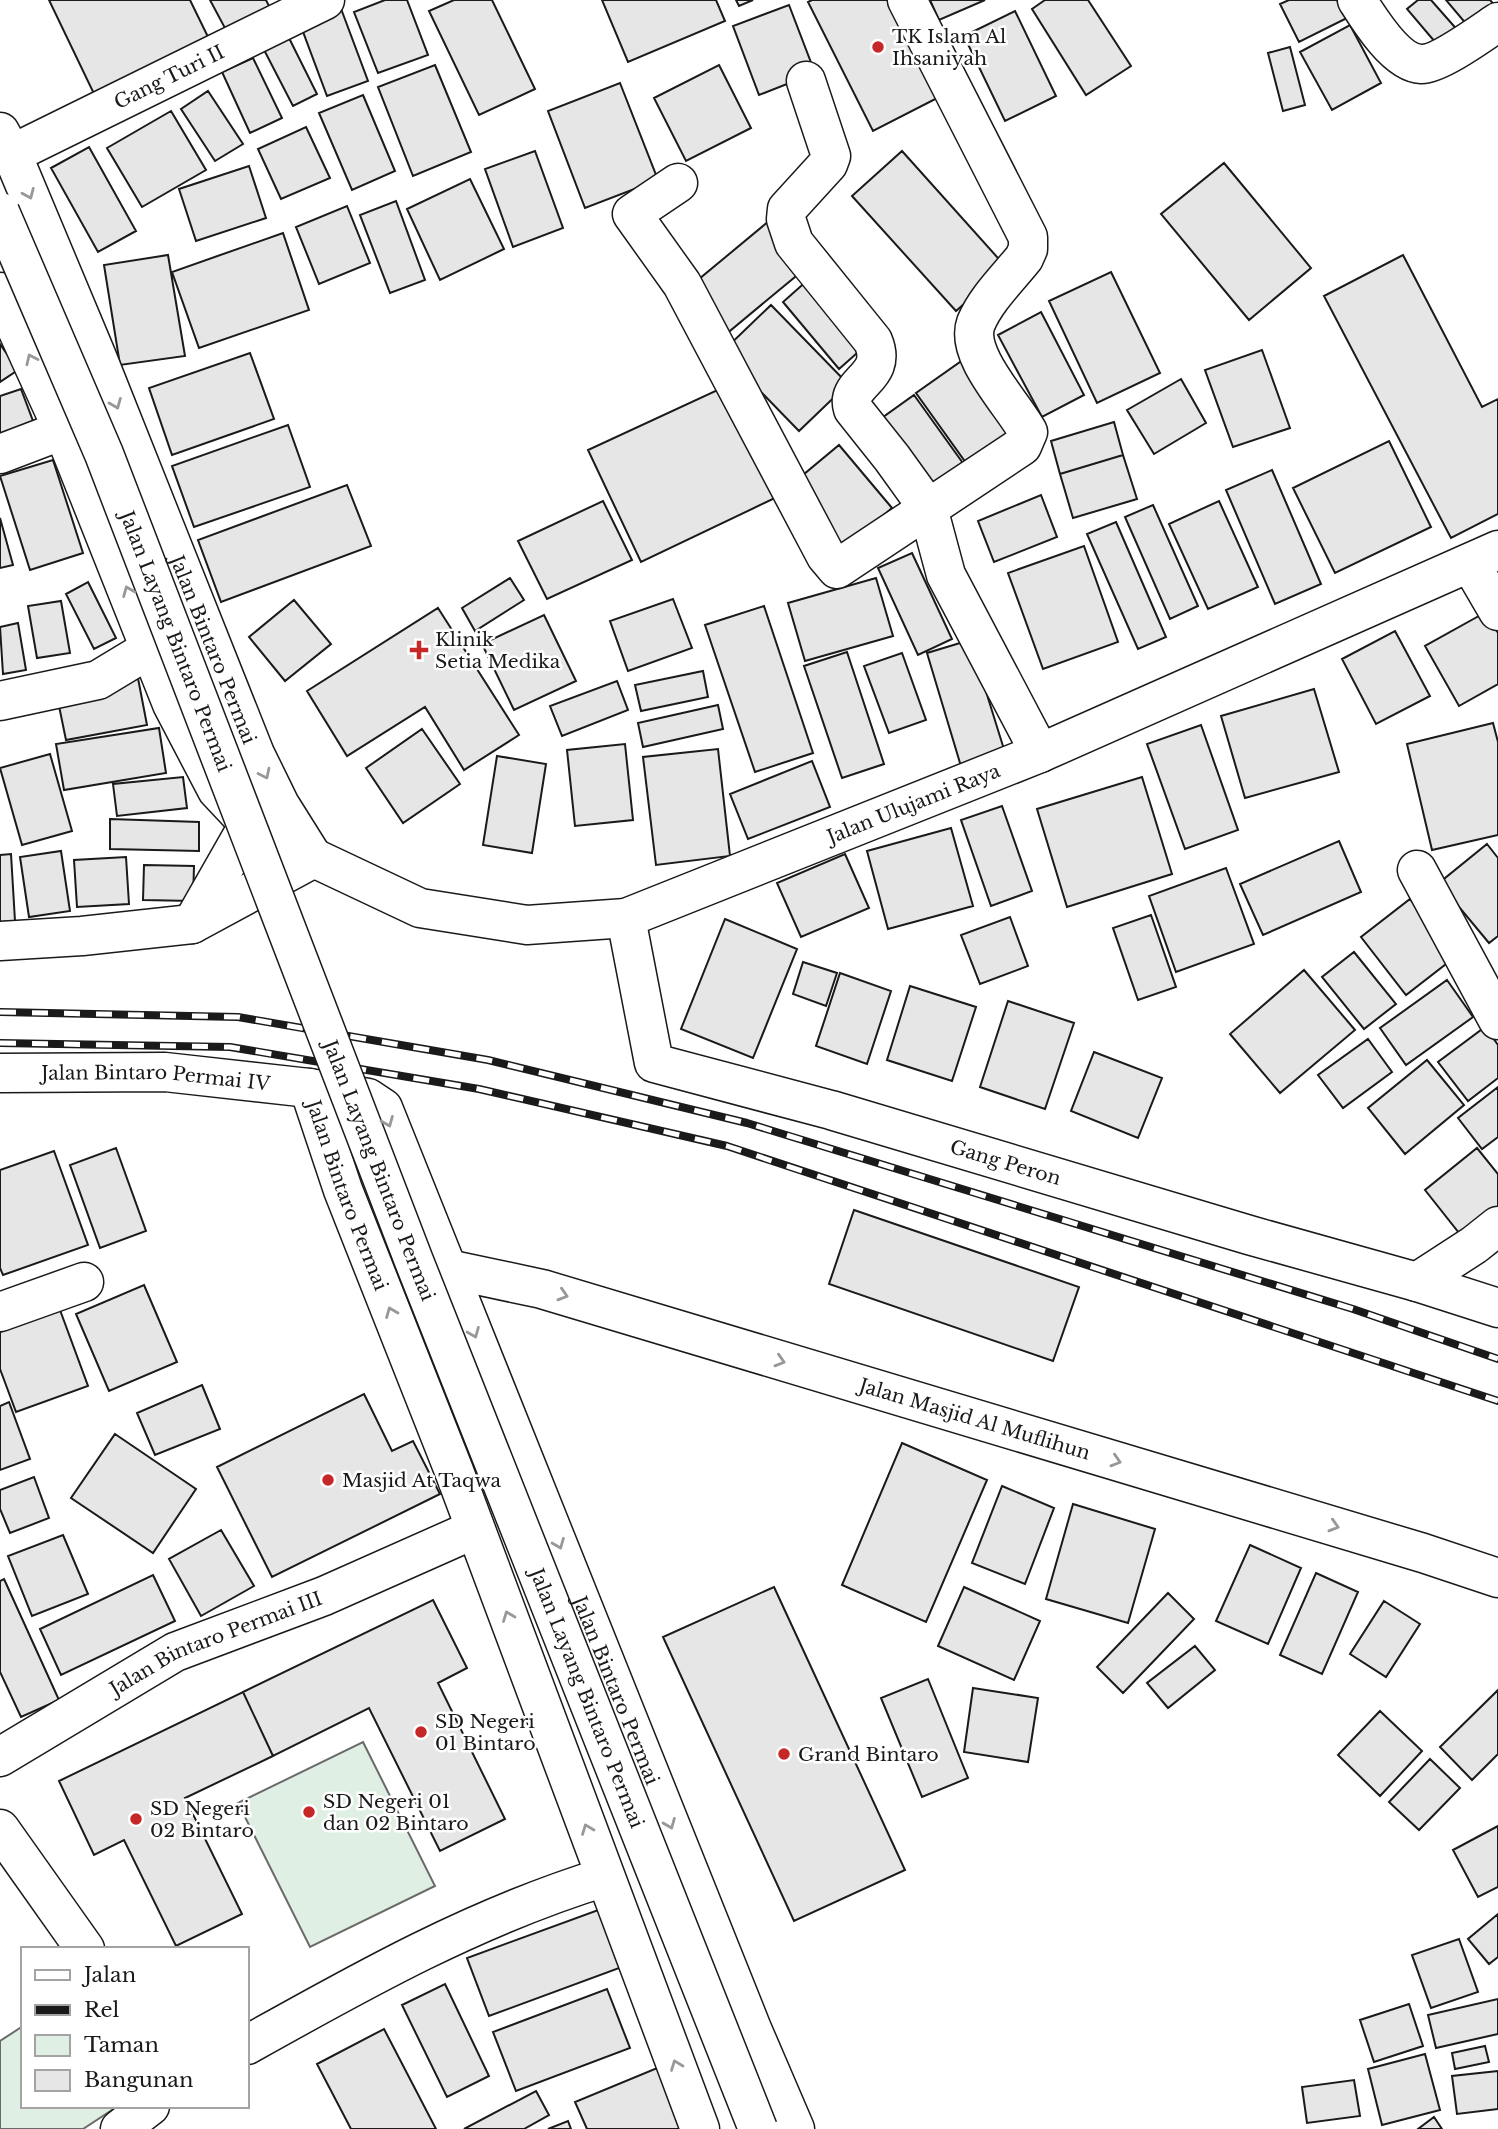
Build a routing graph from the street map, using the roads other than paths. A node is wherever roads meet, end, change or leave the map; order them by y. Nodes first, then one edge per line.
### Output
1 (323, 0) edge
2 (907, 0) edge
3 (1357, 0) edge
4 (1498, 22) edge
5 (806, 81) dead end
6 (6, 143) edge
7 (677, 183) dead end
8 (0, 212) edge
9 (0, 292) edge
10 (63, 430) junction
11 (0, 454) edge
12 (928, 508) junction
13 (1484, 557) edge
14 (1498, 611) edge
15 (206, 632) junction
16 (151, 648) junction
17 (221, 671) junction
18 (0, 701) edge
19 (172, 704) junction
20 (1040, 753) junction
21 (250, 824) junction
22 (314, 858) junction
23 (1417, 870) dead end
24 (626, 918) junction
25 (192, 924) junction
26 (0, 941) edge
27 (1498, 1020) edge
28 (0, 1073) edge
29 (309, 1088) junction
30 (1498, 1226) edge
31 (448, 1269) junction
32 (84, 1282) dead end
33 (1417, 1282) junction
34 (1498, 1308) edge
35 (0, 1312) edge
36 (494, 1382) junction
37 (429, 1409) junction
38 (475, 1530) junction
39 (1498, 1578) edge
40 (0, 1758) edge
41 (0, 1829) edge
42 (605, 1877) junction
43 (84, 1947) edge
44 (248, 2044) edge
45 (147, 2108) edge
46 (120, 2129) edge
47 (700, 2129) edge
48 (758, 2129) edge
49 (795, 2129) edge

1 - 6 street, Gang Turi II
2 - 12 street
3 - 4 street
5 - 12 street
6 -> 15 street, Jalan Bintaro Permai
7 - 12 street
8 - 48 street, Jalan Layang Bintaro Permai, bridge
10 -> 9 street
10 - 11 street
16 -> 10 street
12 - 20 street
13 - 14 street
13 - 20 street, Jalan Ulujami Raya
15 - 16 street
15 - 17 street, Jalan Bintaro Permai
16 - 18 street
16 - 19 street
17 - 19 street
17 -> 22 street, Jalan Bintaro Permai
19 - 21 street
20 - 24 street, Jalan Ulujami Raya
21 - 22 street
21 - 25 street
22 - 24 street, Jalan Ulujami Raya
22 - 25 street
23 - 27 street
24 - 33 street, Gang Peron
25 - 26 street
28 - 29 street, Jalan Bintaro Permai IV
29 -> 31 street, Jalan Bintaro Permai
37 -> 29 street, Jalan Bintaro Permai
30 - 33 street
31 -> 36 street, Jalan Bintaro Permai
31 -> 39 street, Jalan Masjid Al Muflihun
32 - 35 street
33 - 34 street, Gang Peron
36 - 37 street
36 -> 49 street, Jalan Bintaro Permai
37 - 38 street, Jalan Bintaro Permai
38 - 40 street, Jalan Bintaro Permai III
42 -> 38 street, Jalan Bintaro Permai
41 - 43 street
42 - 44 street
47 -> 42 street, Jalan Bintaro Permai
45 - 46 street

